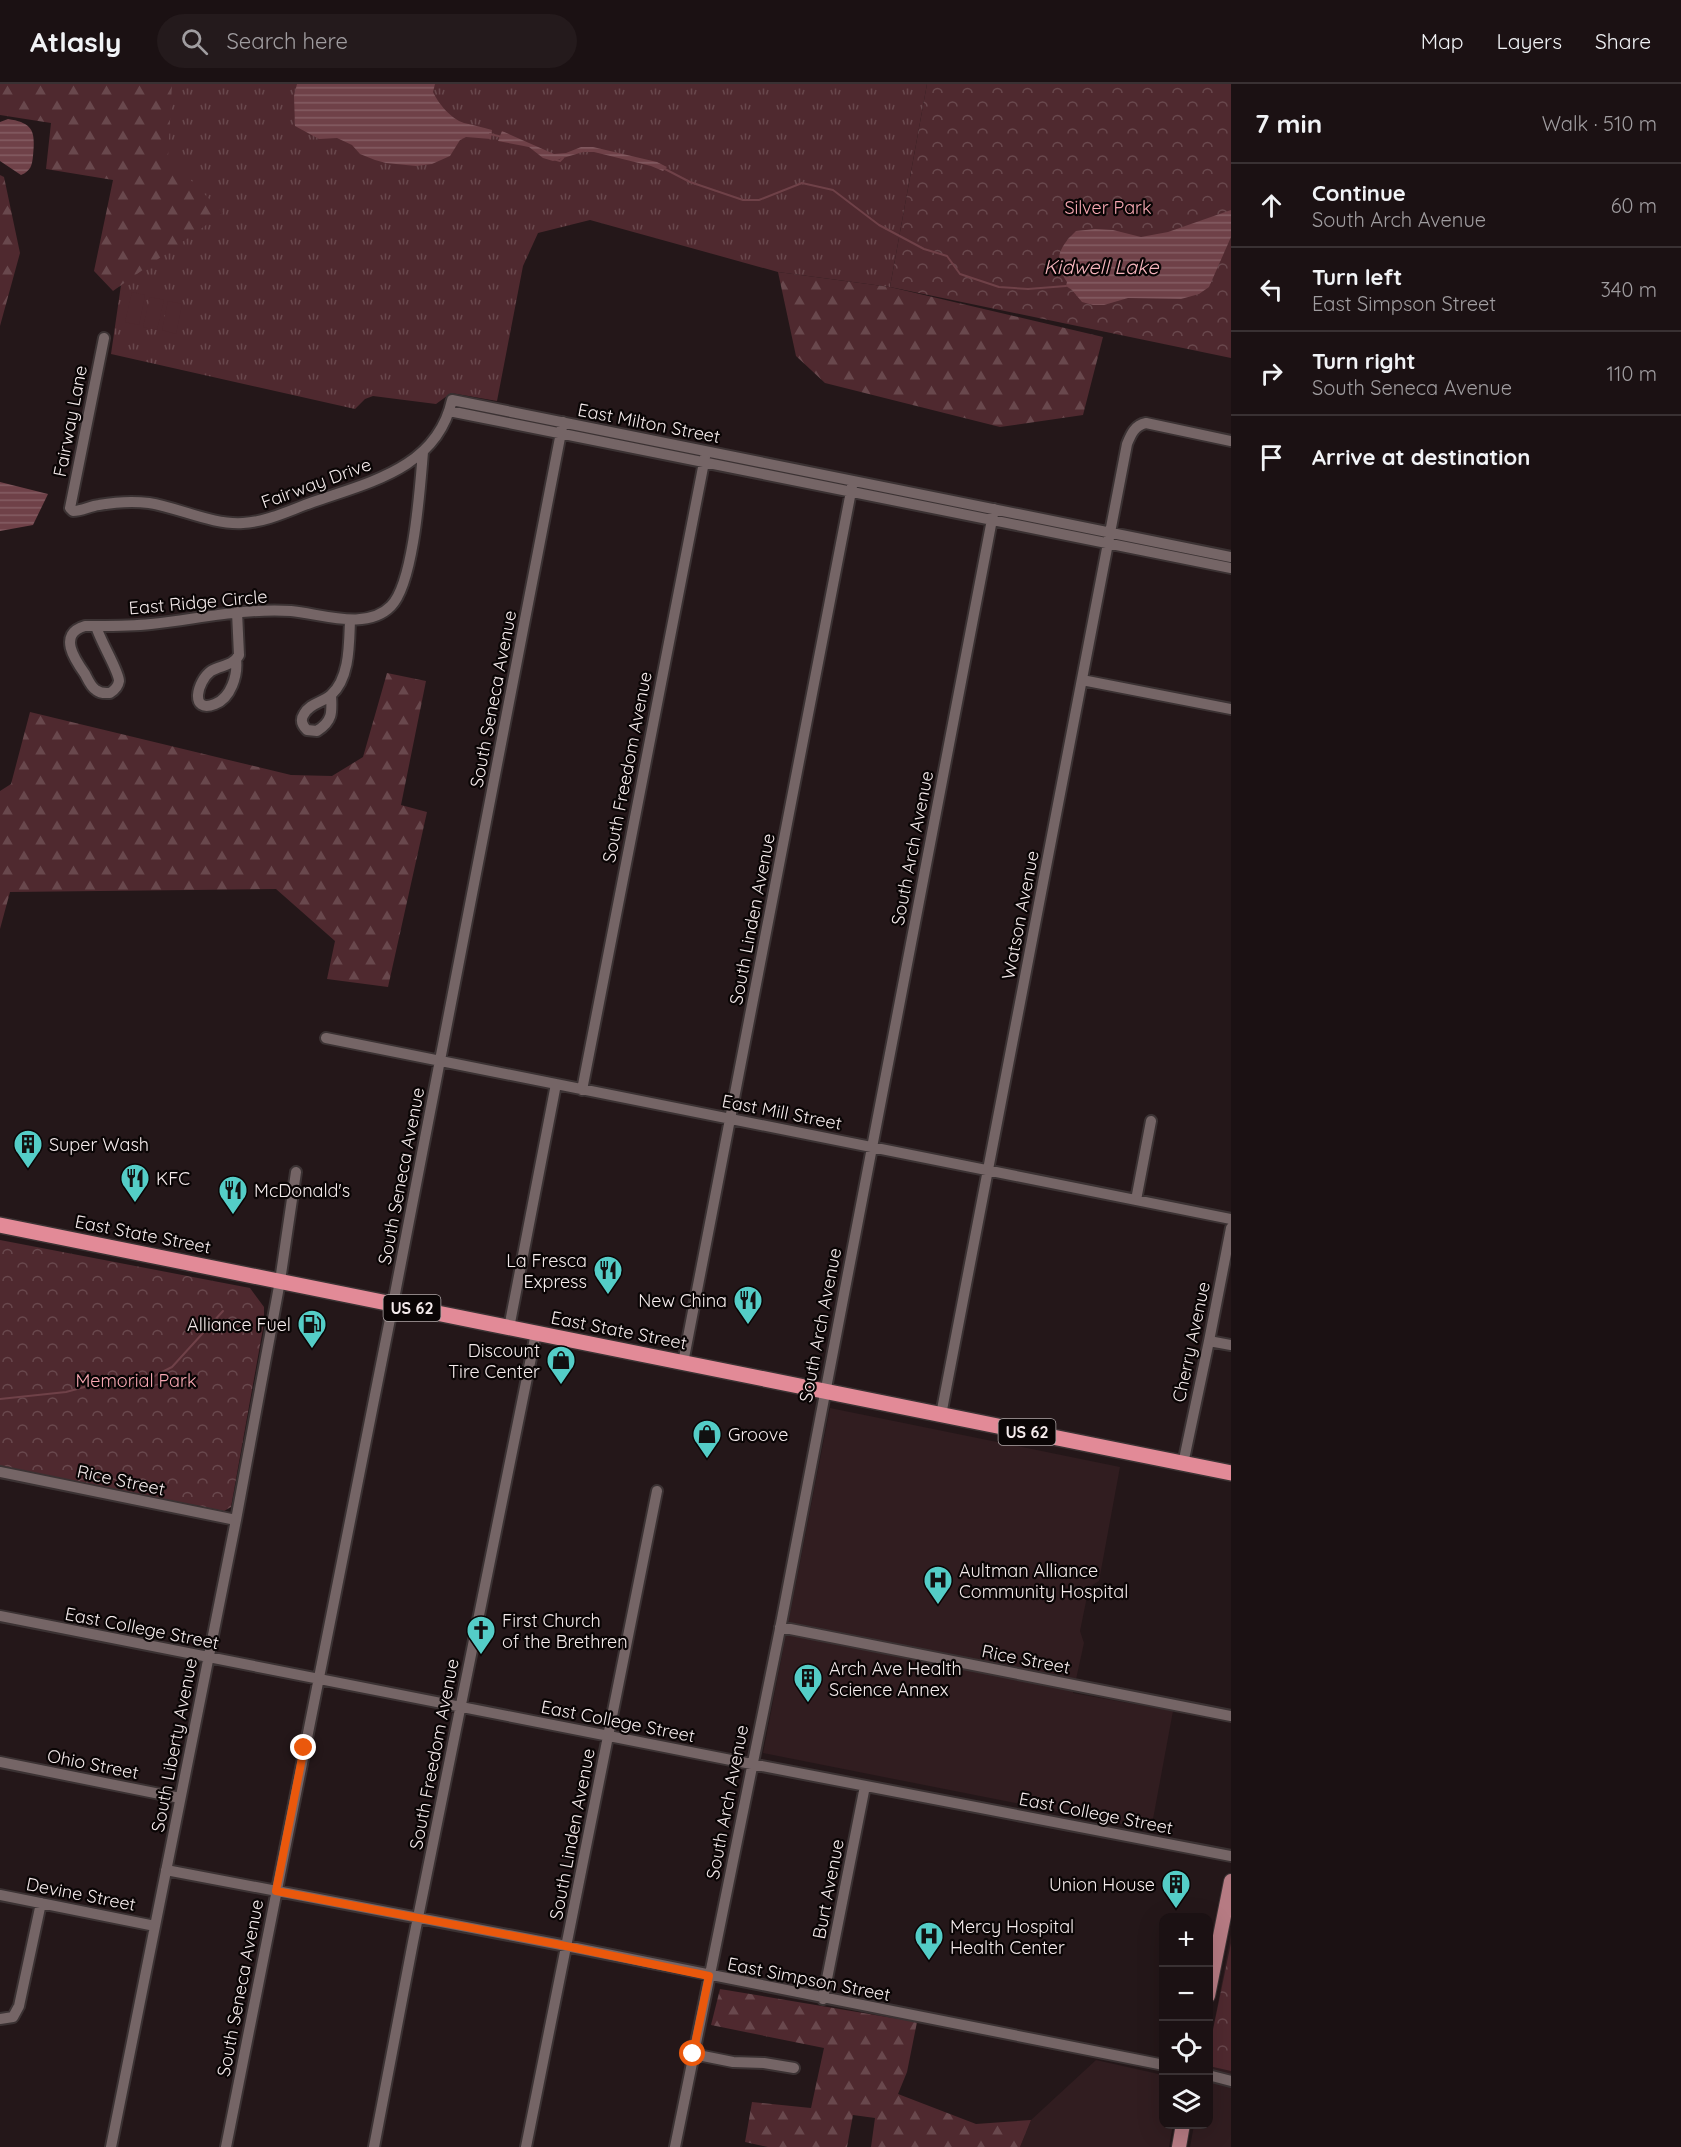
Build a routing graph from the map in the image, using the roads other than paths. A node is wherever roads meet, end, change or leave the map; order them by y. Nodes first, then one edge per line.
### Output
1 (104, 338) dead end
2 (451, 405) junction
3 (510, 411) junction
4 (563, 422) junction
5 (508, 423) junction
6 (561, 434) junction
7 (1231, 441) edge
8 (706, 451) junction
9 (423, 452) junction
10 (703, 463) junction
11 (782, 466) junction
12 (779, 478) junction
13 (853, 481) junction
14 (851, 492) junction
15 (933, 497) junction
16 (931, 508) junction
17 (72, 510) joint
18 (993, 515) junction
19 (1109, 538) junction
20 (1180, 552) junction
21 (1231, 557) edge
22 (1231, 568) edge
23 (237, 612) junction
24 (350, 620) junction
25 (96, 626) junction
26 (237, 659) junction
27 (1082, 680) junction
28 (331, 695) dead end
29 (1231, 709) edge
30 (326, 1038) dead end
31 (440, 1060) junction
32 (556, 1084) junction
33 (582, 1090) junction
34 (730, 1119) junction
35 (1151, 1121) dead end
36 (871, 1146) junction
37 (987, 1170) junction
38 (296, 1172) dead end
39 (1136, 1200) junction
40 (1231, 1219) edge
41 (0, 1225) edge
42 (1231, 1228) edge
43 (280, 1281) junction
44 (393, 1304) junction
45 (509, 1328) junction
46 (536, 1333) junction
47 (1209, 1341) junction
48 (1231, 1345) edge
49 (683, 1363) junction
50 (824, 1391) junction
51 (941, 1415) junction
52 (1183, 1464) junction
53 (0, 1472) edge
54 (1231, 1473) edge
55 (657, 1491) dead end
56 (236, 1520) junction
57 (0, 1616) edge
58 (780, 1627) junction
59 (208, 1658) junction
60 (317, 1679) junction
61 (461, 1707) junction
62 (1231, 1716) edge
63 (609, 1736) junction
64 (0, 1762) edge
65 (752, 1764) junction
66 (865, 1786) junction
67 (180, 1798) junction
68 (1231, 1856) edge
69 (166, 1870) junction
70 (1231, 1881) edge
71 (276, 1891) junction
72 (0, 1894) edge
73 (41, 1903) junction
74 (418, 1918) junction
75 (155, 1926) junction
76 (567, 1947) junction
77 (1213, 1975) edge
78 (709, 1976) junction
79 (823, 1999) junction
80 (0, 2019) edge
81 (693, 2054) junction
82 (1159, 2064) edge
83 (794, 2068) dead end
84 (1213, 2076) edge
85 (1231, 2081) edge
86 (1182, 2129) edge
87 (111, 2147) edge
88 (226, 2147) edge
89 (374, 2147) edge
90 (526, 2147) edge
91 (675, 2147) edge
92 (1179, 2147) edge

1 - 17 street, Fairway Lane
2 - 3 street, East Milton Street
2 - 5 street, East Milton Street
2 - 9 street
3 - 4 street, East Milton Street
3 - 5 street
4 - 6 street, South Seneca Avenue
4 - 8 street, East Milton Street
5 - 6 street, East Milton Street
6 - 10 street, East Milton Street
6 - 31 street, South Seneca Avenue
7 - 19 street, Watson Avenue
8 - 10 street, South Freedom Avenue
8 - 11 street, East Milton Street
9 - 17 street, Fairway Drive
9 - 24 street, East Ridge Circle
10 - 12 street, East Milton Street
10 - 33 street, South Freedom Avenue
11 - 12 street
11 - 13 street, East Milton Street
12 - 14 street, East Milton Street
13 - 14 street, South Linden Avenue
13 - 15 street, East Milton Street
14 - 16 street, East Milton Street
14 - 34 street, South Linden Avenue
15 - 16 street
15 - 18 street, East Milton Street
16 - 18 street, East Milton Street
18 - 19 street, East Milton Street
18 - 36 street, South Arch Avenue
19 - 20 street, East Milton Street
19 - 27 street, Watson Avenue
20 - 21 street, East Milton Street
20 - 22 street, East Milton Street
23 - 24 street, East Ridge Circle
23 - 25 street, East Ridge Circle
23 - 26 street
24 - 28 street
25 - 25 street, East Ridge Circle
26 - 26 street
27 - 29 street
27 - 37 street, Watson Avenue
30 - 31 street, East Mill Street
31 - 32 street, East Mill Street
31 - 44 street, South Seneca Avenue
32 - 33 street, East Mill Street
32 - 45 street
33 - 34 street, East Mill Street
34 - 36 street, East Mill Street
34 - 49 street, South Linden Avenue
35 - 39 street
36 - 37 street, East Mill Street
36 - 50 street, South Arch Avenue
37 - 39 street, East Mill Street
37 - 51 street, Watson Avenue
38 - 43 street, South Liberty Avenue
39 - 40 street, East Mill Street
41 - 43 highway, East State Street / US 62
42 - 47 street, Cherry Avenue
43 - 44 highway, East State Street / US 62
43 - 56 street, South Liberty Avenue
44 - 45 highway, East State Street / US 62
44 - 60 street, South Seneca Avenue
45 - 46 highway, East State Street / US 62
46 - 49 highway, East State Street / US 62
46 - 61 street, South Freedom Avenue
47 - 48 street
47 - 52 street, Cherry Avenue
49 - 50 highway, East State Street / US 62
50 - 51 highway, East State Street / US 62
50 - 58 street, South Arch Avenue
51 - 52 highway, East State Street / US 62
52 - 54 highway, East State Street / US 62
53 - 56 street, Rice Street
55 - 63 street, South Linden Avenue
56 - 59 street, South Liberty Avenue
57 - 59 street, East College Street
58 - 62 street, Rice Street
58 - 65 street, South Arch Avenue
59 - 60 street, East College Street
59 - 67 street, South Liberty Avenue
60 - 61 street, East College Street
60 - 71 street, South Seneca Avenue
61 - 63 street, East College Street
61 - 74 street, South Freedom Avenue
63 - 65 street, East College Street
63 - 76 street, South Linden Avenue
64 - 67 street, Ohio Street
65 - 66 street, East College Street
65 - 78 street, South Arch Avenue
66 - 68 street, East College Street
66 - 79 street, Burt Avenue
67 - 69 street, South Liberty Avenue
69 - 71 street, East Simpson Street
69 - 75 street, South Liberty Avenue
70 - 77 main road
71 - 74 street, East Simpson Street
71 - 88 street, South Seneca Avenue
72 - 73 street, Devine Street
73 - 75 street, Devine Street
73 - 80 street
74 - 76 street, East Simpson Street
74 - 89 street, South Freedom Avenue
75 - 87 street, South Liberty Avenue
76 - 78 street, East Simpson Street
76 - 90 street, South Linden Avenue
78 - 79 street, East Simpson Street
78 - 81 street, South Arch Avenue
79 - 82 street, East Simpson Street
81 - 83 street
81 - 91 street, South Arch Avenue
84 - 85 street
86 - 92 main road

